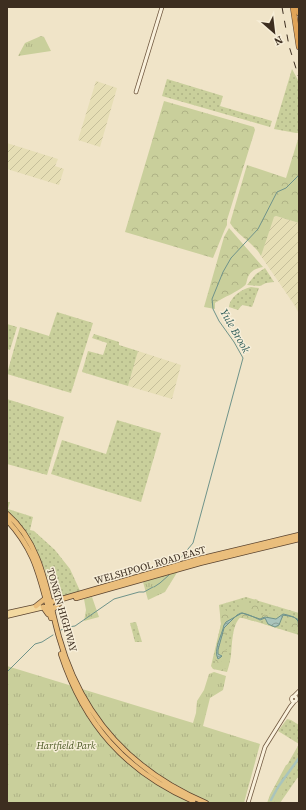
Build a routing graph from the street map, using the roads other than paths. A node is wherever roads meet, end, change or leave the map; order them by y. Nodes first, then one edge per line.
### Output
1 (162, 7) edge
2 (293, 7) edge
3 (298, 7) edge
4 (299, 13) edge
5 (299, 46) edge
6 (135, 91) dead end
7 (7, 514) edge
8 (7, 520) edge
9 (299, 535) edge
10 (299, 539) edge
11 (200, 561) junction
12 (47, 592) junction
13 (56, 601) junction
14 (48, 605) junction
15 (36, 606) joint
16 (7, 614) edge
17 (299, 692) edge
18 (198, 803) edge
19 (206, 803) edge
20 (248, 803) edge

1 - 6 main road
2 - 5 highway
3 - 4 highway
7 - 12 highway, TONKIN HIGHWAY
8 - 14 highway, TONKIN HIGHWAY
9 - 11 highway, WELSHPOOL ROAD EAST
10 - 11 highway, WELSHPOOL ROAD EAST
11 - 13 highway, WELSHPOOL ROAD EAST
11 - 14 highway, WELSHPOOL ROAD EAST
12 - 13 highway
12 - 14 highway, TONKIN HIGHWAY
13 - 14 highway, WELSHPOOL ROAD EAST
14 - 15 highway
14 - 16 main road, WELSHPOOL ROAD EAST
14 - 18 highway, TONKIN HIGHWAY
14 - 19 highway, TONKIN HIGHWAY
15 - 16 main road, WELSHPOOL ROAD EAST
17 - 20 main road

